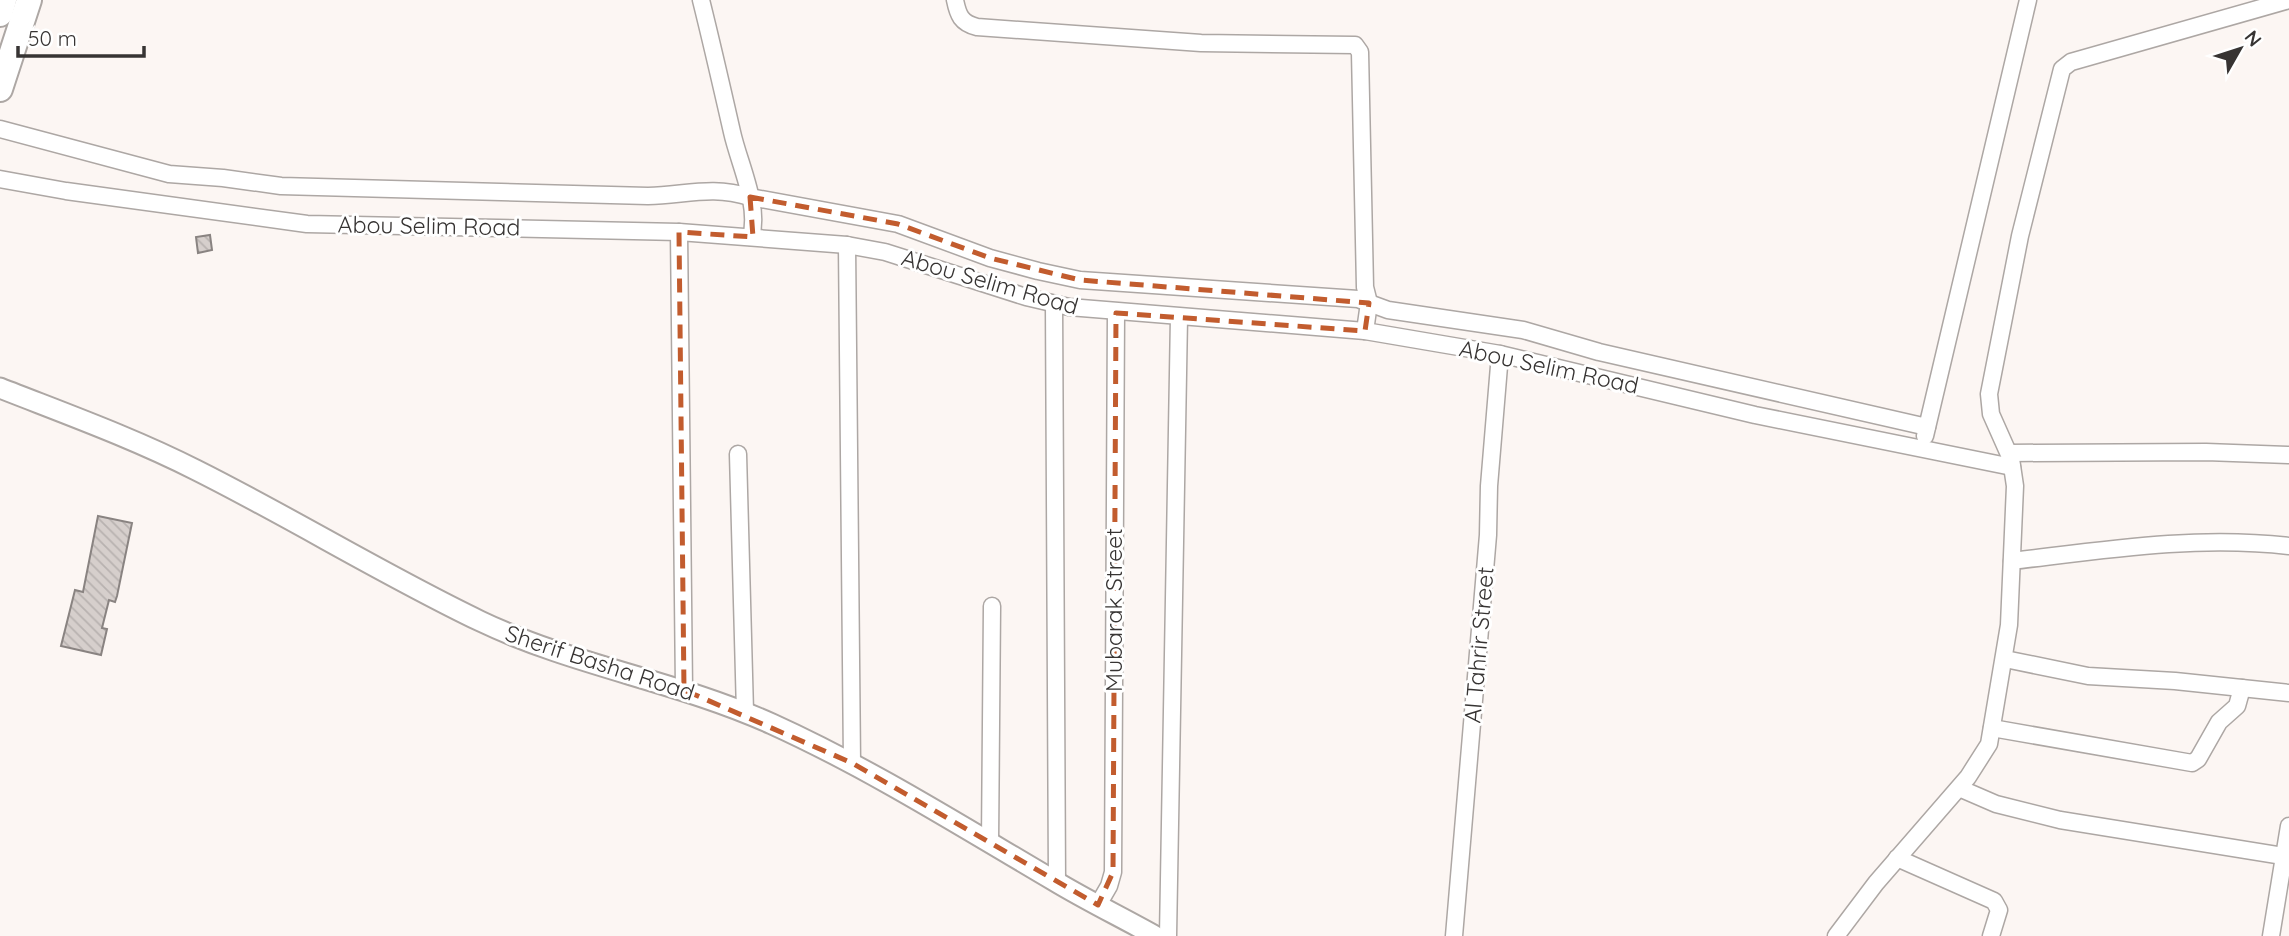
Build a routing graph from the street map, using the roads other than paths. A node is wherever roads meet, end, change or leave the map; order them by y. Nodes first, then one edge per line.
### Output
1 (4, 0) edge
2 (29, 0) edge
3 (701, 0) edge
4 (955, 0) edge
5 (2028, 0) edge
6 (2289, 1) edge
7 (0, 14) edge
8 (0, 89) edge
9 (0, 129) edge
10 (0, 179) edge
11 (750, 197) junction
12 (679, 232) junction
13 (751, 237) junction
14 (847, 245) junction
15 (1369, 303) junction
16 (1054, 304) junction
17 (1116, 313) junction
18 (1179, 317) junction
19 (1365, 331) junction
20 (1500, 354) junction
21 (0, 388) edge
22 (1927, 427) junction
23 (1922, 449) junction
24 (738, 454) dead end
25 (2289, 455) edge
26 (2010, 460) junction
27 (2289, 545) edge
28 (2012, 562) junction
29 (992, 606) dead end
30 (2005, 659) junction
31 (2242, 688) junction
32 (684, 690) junction
33 (2289, 693) edge
34 (745, 712) junction
35 (1992, 728) junction
36 (852, 763) junction
37 (1959, 788) junction
38 (2289, 826) edge
39 (990, 842) junction
40 (2283, 856) junction
41 (1897, 858) junction
42 (1057, 882) junction
43 (1098, 905) junction
44 (1155, 936) edge
45 (1168, 936) edge
46 (1454, 936) edge
47 (1836, 936) edge
48 (1991, 936) edge
49 (2271, 936) edge

1 - 7 highway
2 - 8 highway
3 - 11 street
4 - 15 street
5 - 22 street
6 - 26 street
9 - 11 street, Abou Selim Road
10 - 12 street, Abou Selim Road
11 - 13 street
11 - 15 street, Abou Selim Road
12 - 13 street, Abou Selim Road
12 - 32 street
13 - 14 street, Abou Selim Road
14 - 16 street, Abou Selim Road
14 - 36 street
15 - 19 street
15 - 22 street, Abou Selim Road
16 - 17 street, Abou Selim Road
16 - 42 street
17 - 18 street, Abou Selim Road
17 - 43 street, Mubarak Street
18 - 19 street, Abou Selim Road
18 - 45 street
19 - 20 street, Abou Selim Road
20 - 23 street, Abou Selim Road
20 - 46 street, Al Tahrir Street
21 - 32 street, Sherif Basha Road
22 - 23 street
23 - 26 street, Abou Selim Road
24 - 34 street
25 - 26 street, Abou Selim Road
26 - 28 street
27 - 28 street
28 - 30 street
29 - 39 street
30 - 31 street
30 - 35 street
31 - 33 street
31 - 35 street
32 - 34 street, Sherif Basha Road
34 - 36 street, Sherif Basha Road
35 - 37 street
36 - 39 street, Sherif Basha Road
37 - 40 street
37 - 41 street
38 - 40 street
39 - 42 street, Sherif Basha Road
40 - 49 street
41 - 47 street
41 - 48 street
42 - 43 street, Sherif Basha Road
43 - 44 street, Sherif Basha Road

